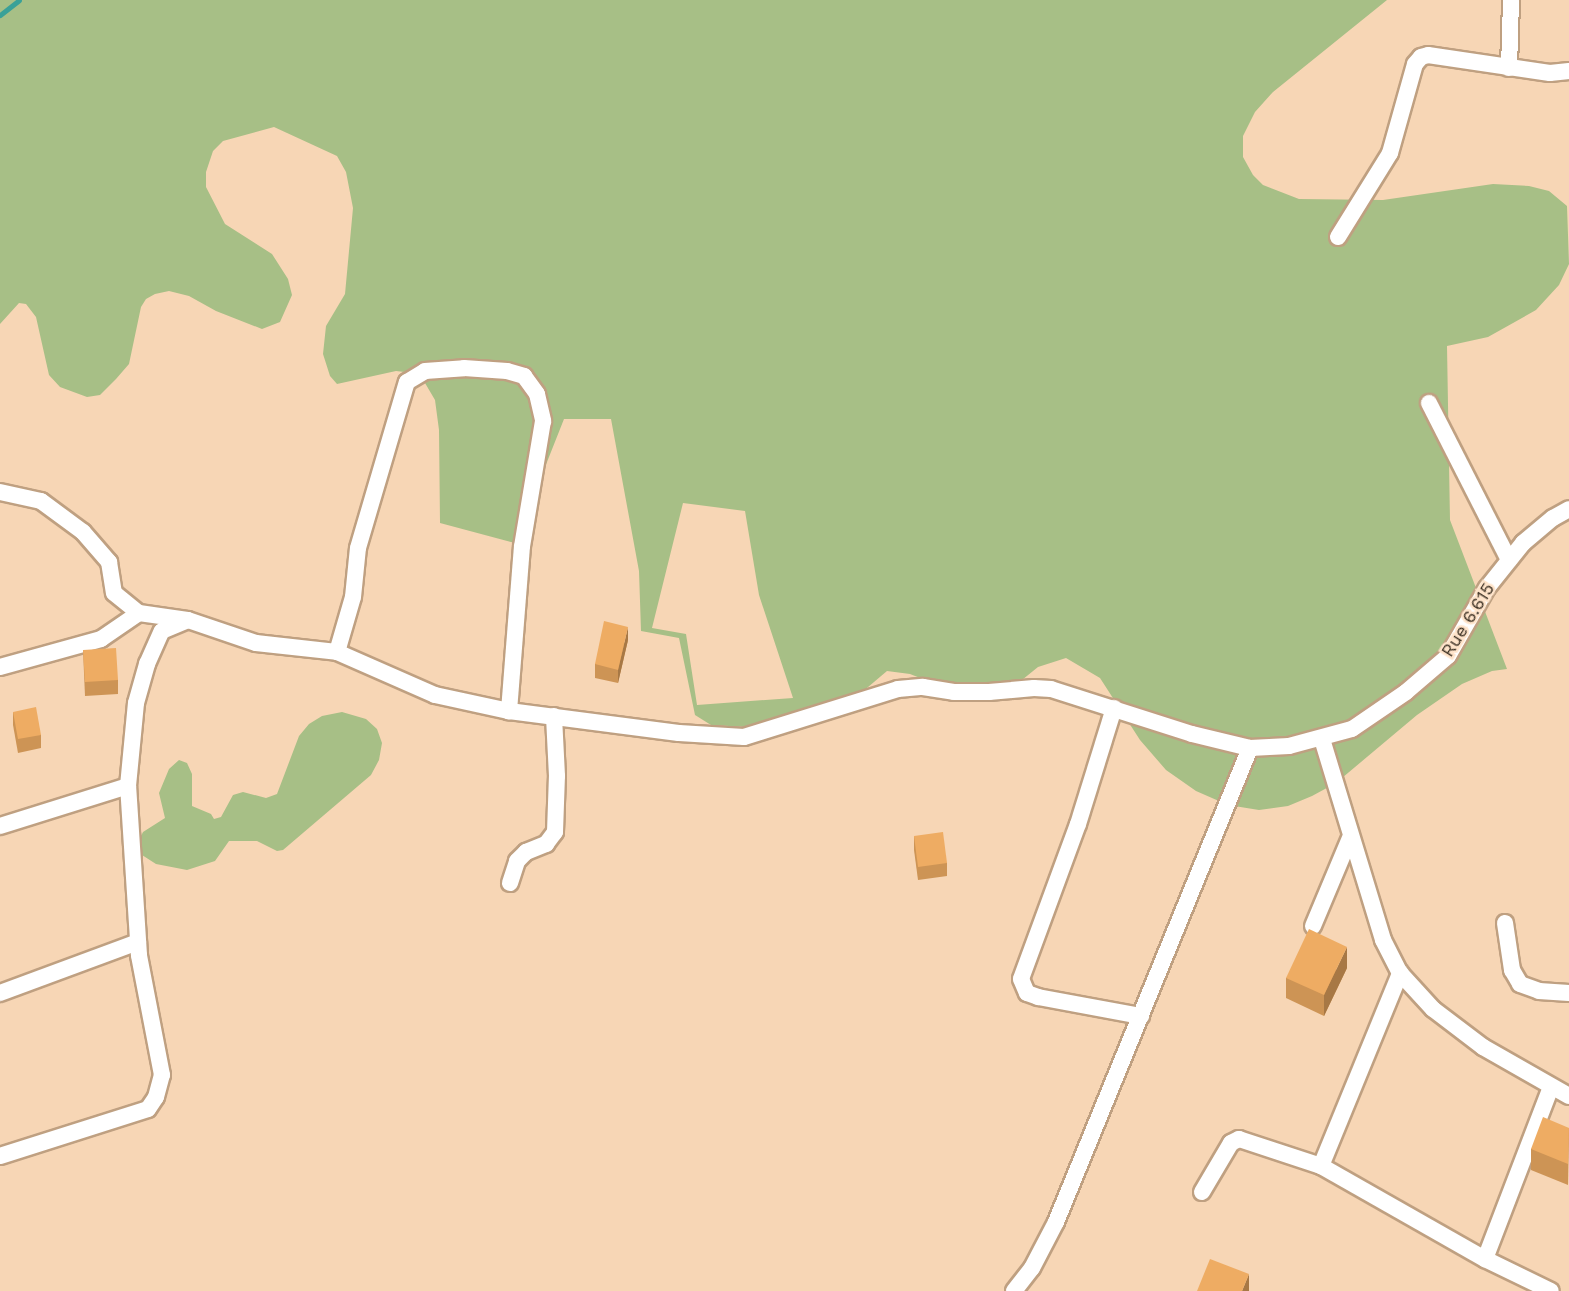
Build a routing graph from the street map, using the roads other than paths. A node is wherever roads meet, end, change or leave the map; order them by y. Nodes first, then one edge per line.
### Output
1 (1511, 0) edge
2 (1509, 68) junction
3 (1569, 71) edge
4 (1338, 237) dead end
5 (1429, 403) dead end
6 (0, 492) edge
7 (1569, 509) edge
8 (1509, 560) junction
9 (139, 613) junction
10 (188, 620) junction
11 (337, 652) junction
12 (0, 667) edge
13 (1114, 708) junction
14 (509, 710) junction
15 (554, 716) junction
16 (1322, 739) junction
17 (1250, 748) junction
18 (128, 786) junction
19 (0, 826) edge
20 (1350, 838) junction
21 (510, 883) dead end
22 (1506, 923) dead end
23 (1313, 926) dead end
24 (138, 942) junction
25 (1400, 973) junction
26 (0, 993) edge
27 (1569, 993) edge
28 (1141, 1016) junction
29 (1551, 1087) junction
30 (1569, 1096) edge
31 (0, 1156) edge
32 (1321, 1166) junction
33 (1202, 1192) dead end
34 (1485, 1259) junction
35 (1014, 1291) edge
36 (1551, 1291) edge

1 - 2 street
2 - 3 street
2 - 4 street
5 - 8 street
6 - 9 street
7 - 8 street, Rue 6.615
8 - 16 street, Rue 6.615
9 - 10 street
9 - 12 street
10 - 11 street
10 - 18 street
11 - 14 street
11 - 14 street
13 - 15 street
13 - 17 street
13 - 28 street
14 - 15 street
15 - 21 street
16 - 17 street, Rue 6.615
16 - 20 street
17 - 28 street
18 - 19 street
18 - 24 street
20 - 23 street
20 - 25 street
22 - 27 street
24 - 26 street
24 - 31 street
25 - 29 street
25 - 32 street
28 - 35 street
29 - 30 street
29 - 34 street
32 - 33 street
32 - 34 street
34 - 36 street

